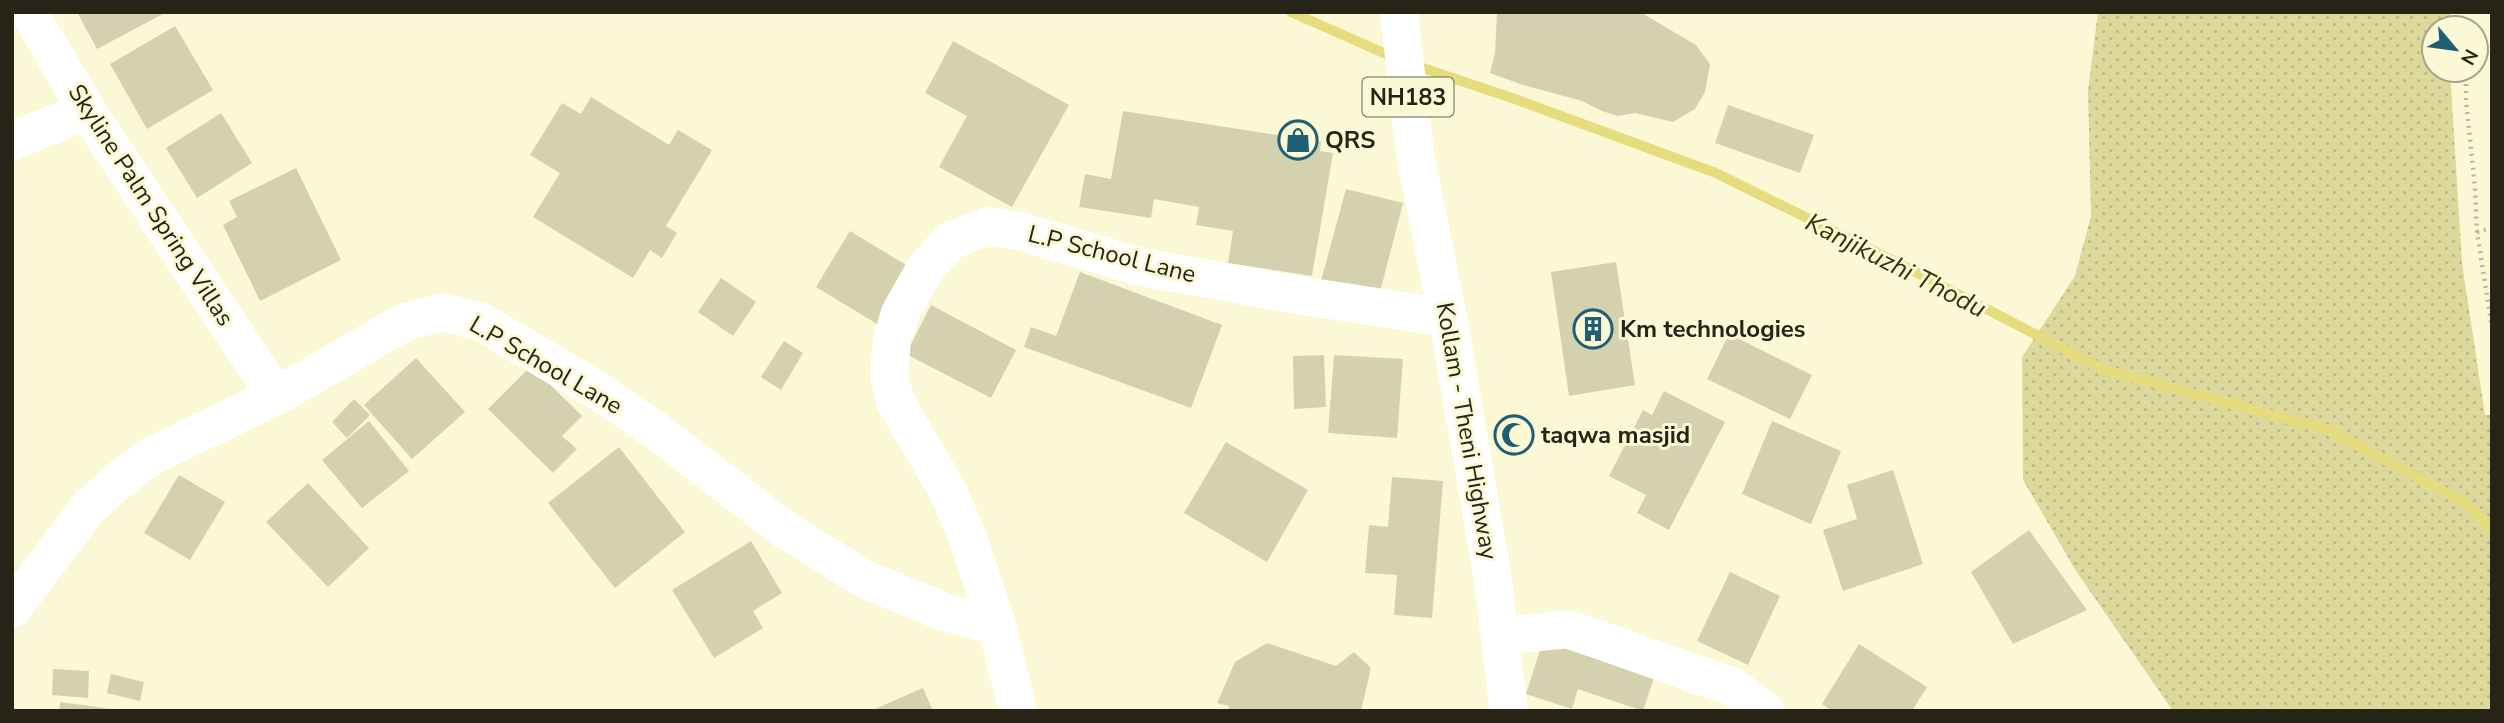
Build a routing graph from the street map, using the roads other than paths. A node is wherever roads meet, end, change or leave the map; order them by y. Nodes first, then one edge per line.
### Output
1 (29, 12) edge
2 (1400, 26) edge
3 (87, 111) junction
4 (12, 141) edge
5 (1448, 318) junction
6 (276, 396) junction
7 (12, 609) edge
8 (997, 626) junction
9 (1501, 636) junction
10 (1018, 711) edge
11 (1509, 711) edge
12 (1765, 711) edge

1 - 3 main road, Skyline Palm Spring Villas
2 - 5 main road, Kollam - Theni Highway / NH183
3 - 4 main road
3 - 6 main road, Skyline Palm Spring Villas
5 - 8 main road, L.P School Lane
5 - 9 main road, Kollam - Theni Highway / NH183
6 - 7 main road, L.P School Lane
6 - 8 main road, L.P School Lane
8 - 10 main road, L.P School Lane
9 - 11 main road, Kollam - Theni Highway / NH183
9 - 12 main road

